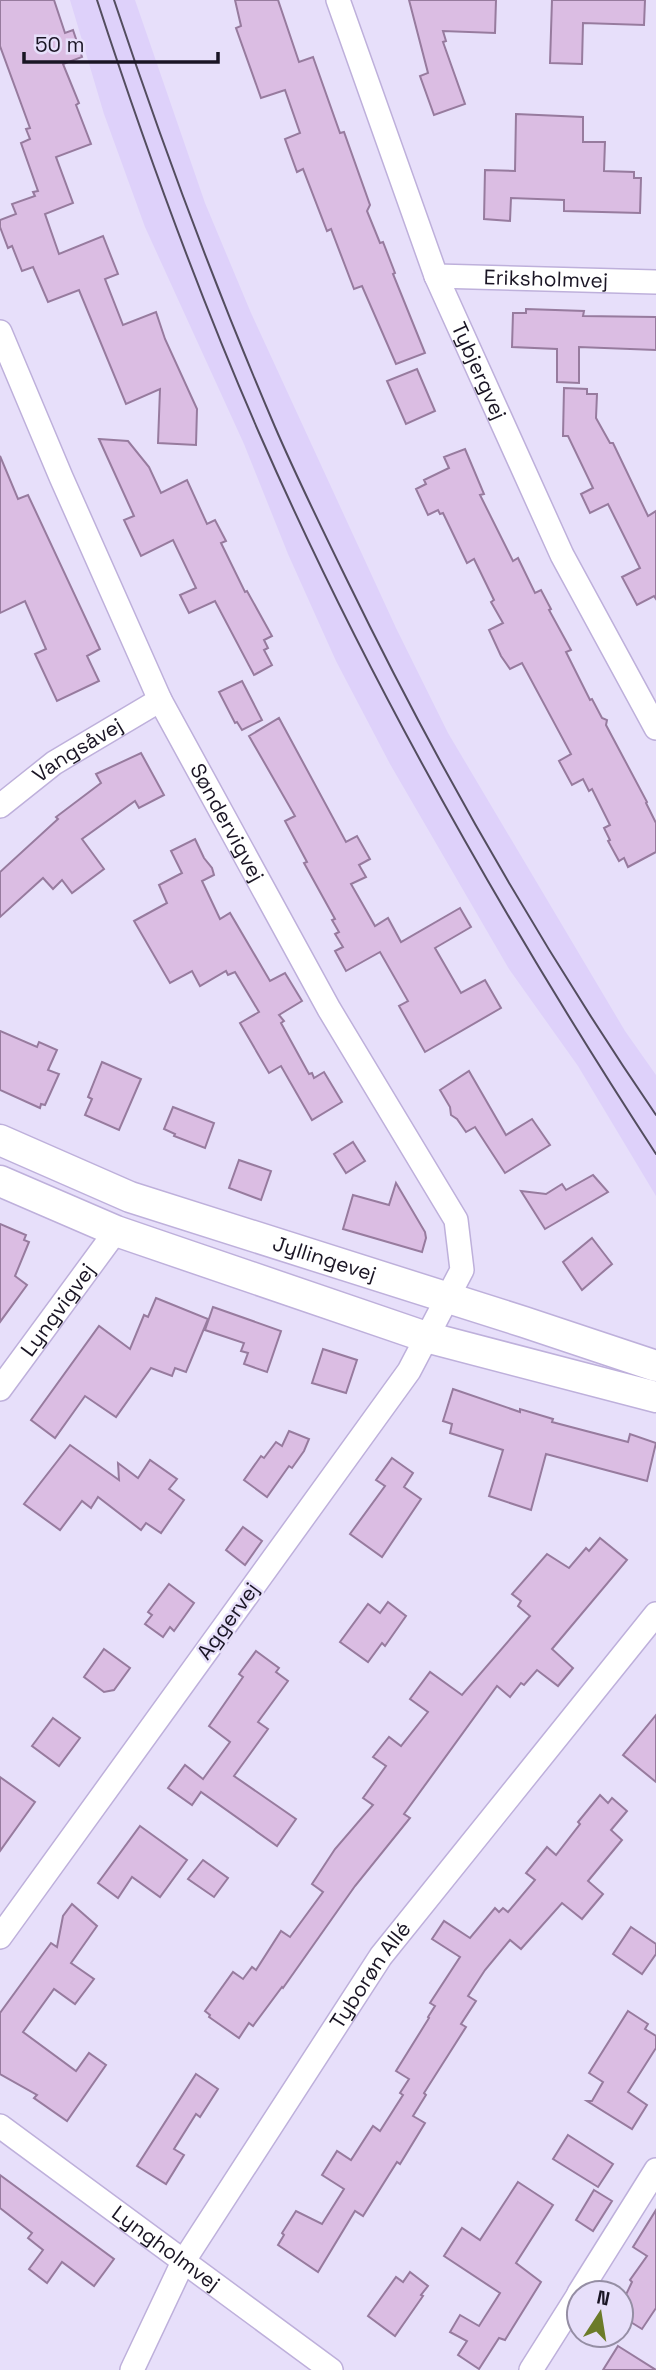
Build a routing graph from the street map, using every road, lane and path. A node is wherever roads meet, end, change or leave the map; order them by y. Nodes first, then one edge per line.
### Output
1 (338, 0) edge
2 (436, 276) junction
3 (656, 282) edge
4 (0, 332) edge
5 (160, 700) junction
6 (656, 728) edge
7 (0, 806) edge
8 (0, 1140) edge
9 (0, 1181) edge
10 (116, 1231) junction
11 (447, 1299) junction
12 (426, 1337) junction
13 (656, 1366) edge
14 (0, 1389) edge
15 (656, 1397) edge
16 (656, 1614) edge
17 (0, 1937) edge
18 (0, 2126) edge
19 (656, 2171) edge
20 (183, 2262) junction
21 (588, 2279) edge
22 (565, 2315) edge
23 (132, 2370) edge
24 (331, 2370) edge
25 (531, 2370) edge

1 - 2 street, Tybjergvej
2 - 3 street, Eriksholmvej
2 - 6 street, Tybjergvej
4 - 5 street, Søndervigvej
5 - 7 street, Vangsåvej
5 - 11 street, Søndervigvej
8 - 11 street, Jyllingevej
9 - 10 street, Jyllingevej
10 - 12 street, Jyllingevej
10 - 14 street, Lyngvigvej
11 - 12 street, Aggervej
11 - 13 street, Jyllingevej
12 - 15 street, Jyllingevej
12 - 17 street, Aggervej
16 - 20 street, Tyborøn Allé
18 - 20 street, Lyngholmvej
19 - 21 street
20 - 23 street, Tyborøn Allé
20 - 24 street, Lyngholmvej
22 - 25 street

